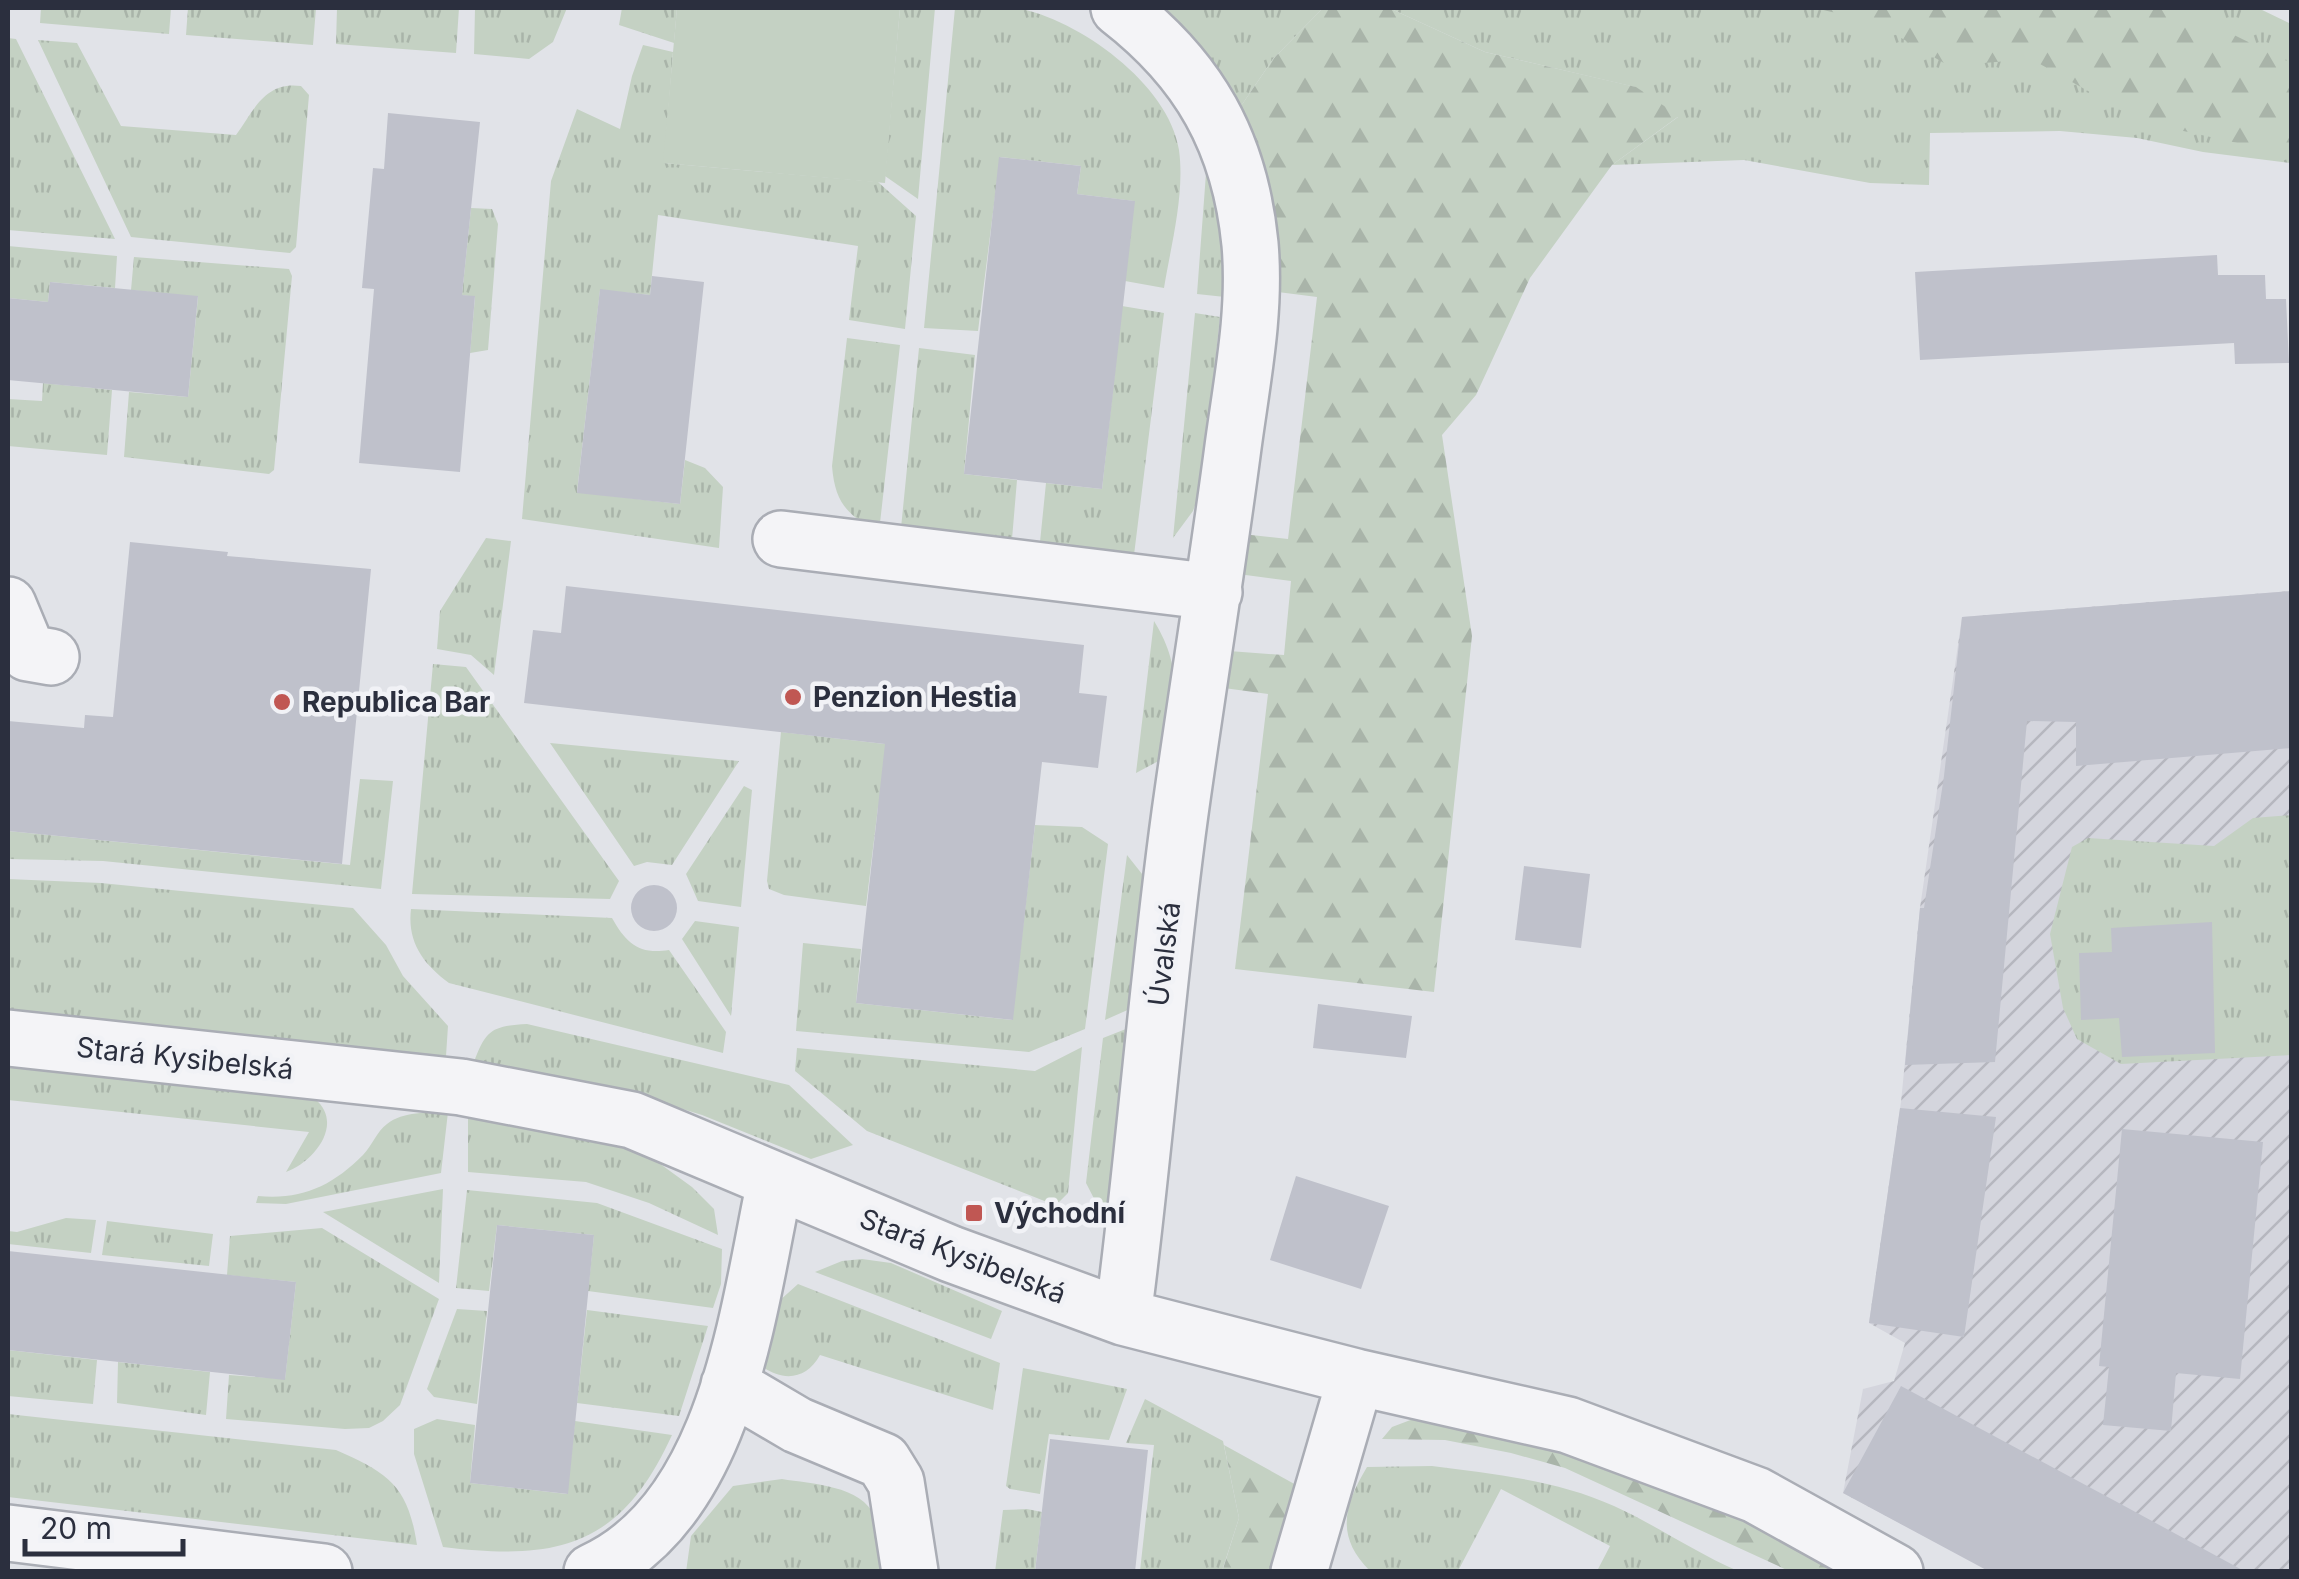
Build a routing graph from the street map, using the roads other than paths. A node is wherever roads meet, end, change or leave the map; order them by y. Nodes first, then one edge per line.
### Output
1 (1119, 8) edge
2 (781, 539) dead end
3 (1214, 592) junction
4 (8, 605) edge
5 (51, 657) dead end
6 (8, 1038) edge
7 (775, 1182) junction
8 (1124, 1317) junction
9 (1356, 1377) junction
10 (729, 1385) junction
11 (8, 1533) edge
12 (324, 1572) edge
13 (592, 1572) edge
14 (910, 1572) edge
15 (1298, 1572) edge
16 (1895, 1572) edge

1 - 3 street, Úvalská
2 - 3 street
3 - 8 street, Úvalská
4 - 5 street
6 - 7 street, Stará Kysibelská
7 - 8 street, Stará Kysibelská
7 - 10 street
8 - 9 street, Stará Kysibelská
9 - 15 street
9 - 16 street, Stará Kysibelská
10 - 13 street
10 - 14 street
11 - 12 street

